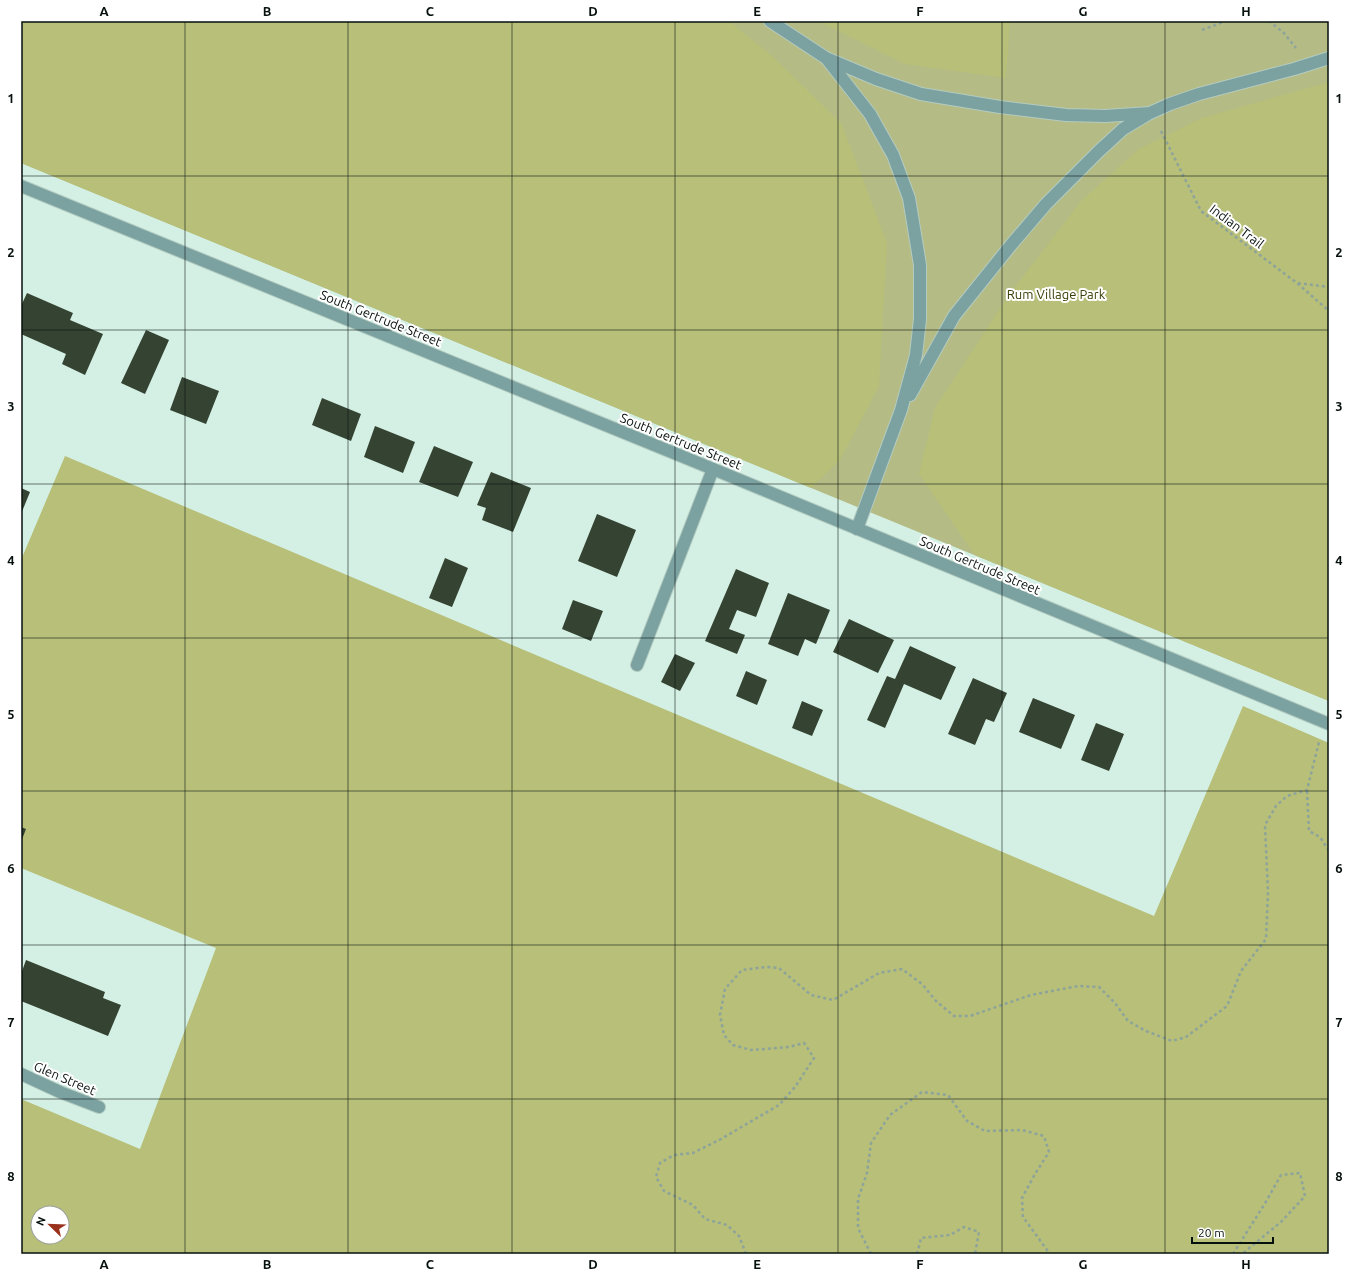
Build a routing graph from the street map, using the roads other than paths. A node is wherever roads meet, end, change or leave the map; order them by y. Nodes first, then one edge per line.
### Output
1 (770, 21) edge
2 (826, 58) junction
3 (1329, 58) edge
4 (1150, 113) junction
5 (21, 186) edge
6 (902, 410) junction
7 (713, 469) junction
8 (857, 529) junction
9 (637, 664) dead end
10 (1327, 723) edge
11 (21, 1074) edge
12 (99, 1107) dead end

1 - 2 street
2 - 4 street
2 - 6 street
3 - 4 street
4 - 6 street
5 - 7 street, South Gertrude Street
6 - 8 street
7 - 8 street, South Gertrude Street
7 - 9 street
8 - 10 street, South Gertrude Street
11 - 12 street, Glen Street

